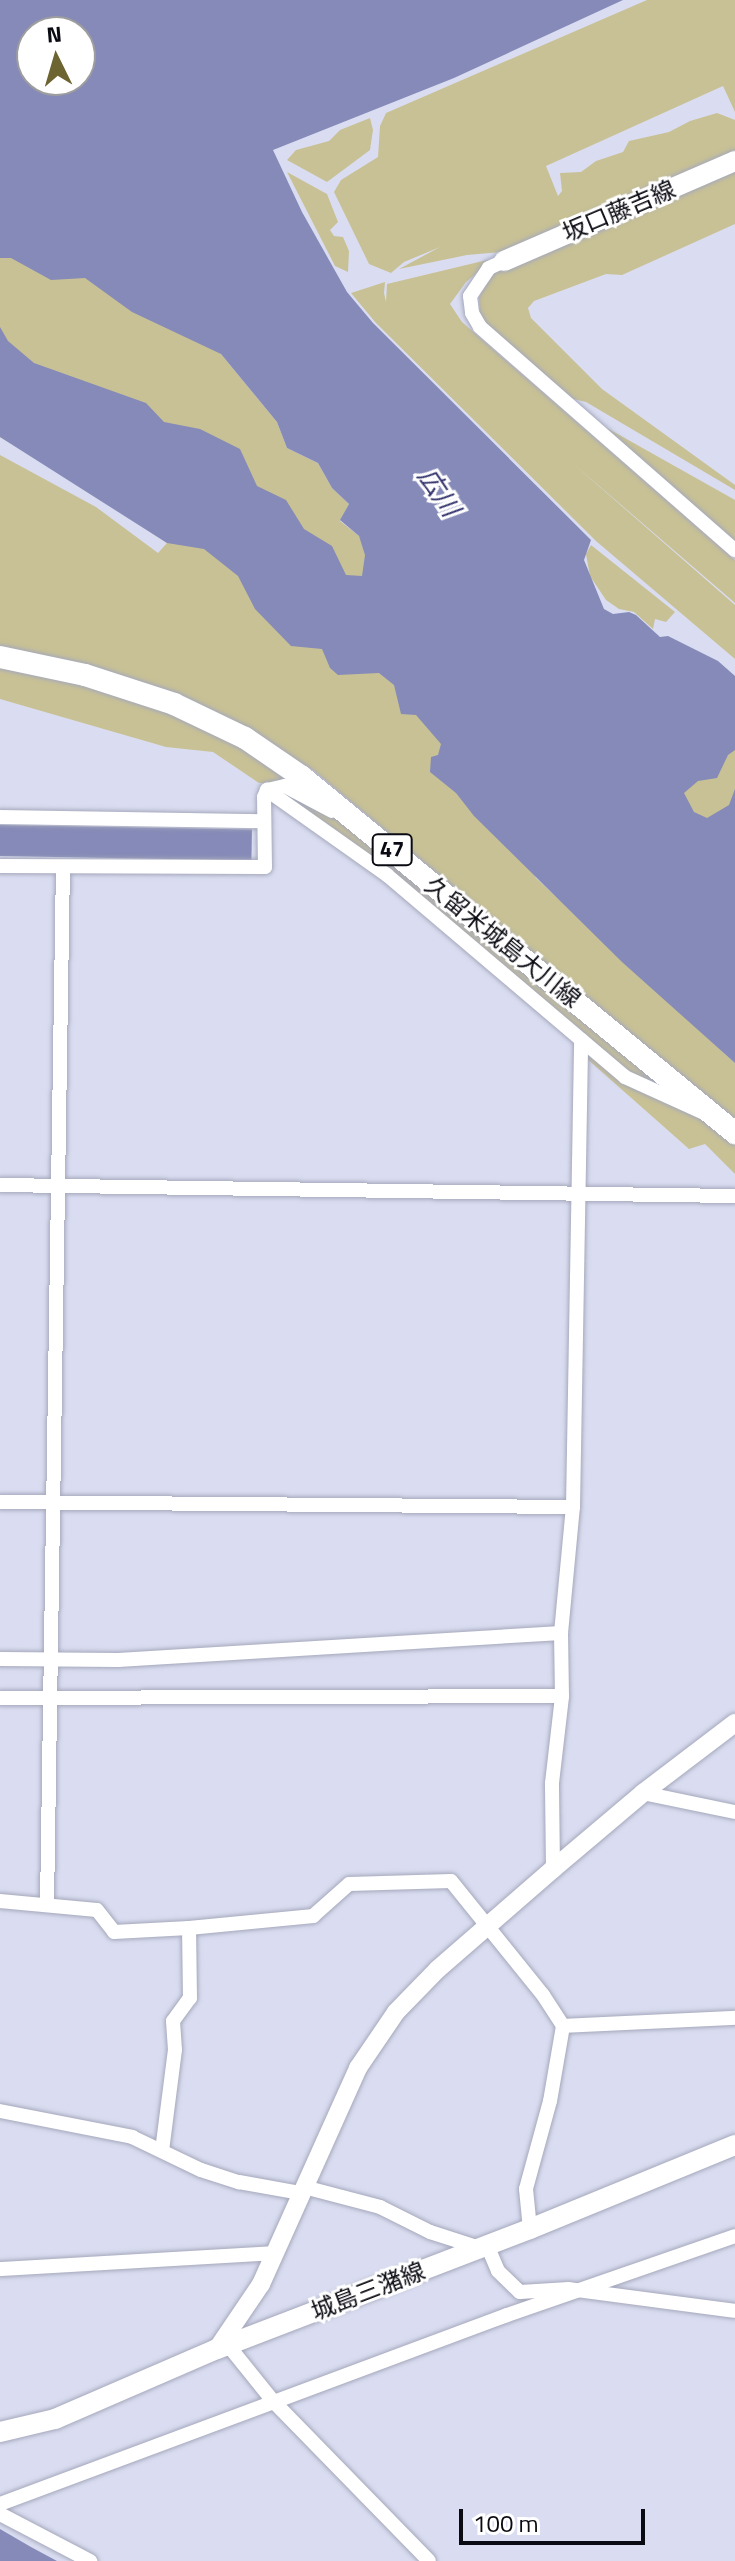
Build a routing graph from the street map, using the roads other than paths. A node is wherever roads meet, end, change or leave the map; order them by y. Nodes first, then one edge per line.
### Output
1 (735, 161) edge
2 (504, 261) joint
3 (735, 550) edge
4 (0, 657) edge
5 (267, 790) junction
6 (350, 816) junction
7 (0, 817) edge
8 (263, 821) junction
9 (0, 866) edge
10 (63, 867) junction
11 (581, 1040) junction
12 (712, 1114) junction
13 (735, 1133) edge
14 (0, 1185) edge
15 (56, 1186) junction
16 (576, 1193) junction
17 (735, 1196) edge
18 (0, 1502) edge
19 (54, 1503) junction
20 (573, 1507) junction
21 (561, 1633) junction
22 (0, 1659) edge
23 (52, 1662) junction
24 (51, 1696) junction
25 (562, 1696) junction
26 (0, 1698) edge
27 (735, 1723) edge
28 (643, 1793) junction
29 (735, 1812) edge
30 (553, 1869) junction
31 (0, 1901) edge
32 (47, 1905) junction
33 (487, 1926) junction
34 (189, 1928) junction
35 (735, 2018) edge
36 (563, 2026) junction
37 (0, 2111) edge
38 (735, 2145) edge
39 (162, 2151) junction
40 (302, 2190) junction
41 (530, 2229) junction
42 (735, 2236) edge
43 (484, 2246) junction
44 (274, 2253) junction
45 (0, 2269) edge
46 (584, 2291) junction
47 (735, 2311) edge
48 (223, 2347) junction
49 (273, 2401) junction
50 (0, 2432) edge
51 (0, 2504) edge
52 (0, 2514) edge
53 (90, 2561) edge
54 (429, 2561) edge

1 - 2 main road, 坂口藤吉線
2 - 3 street
4 - 6 main road, 久留米城島大川線 / 47
5 - 6 street
5 - 8 street
5 - 11 street
6 - 12 main road, 久留米城島大川線 / 47
7 - 8 street
8 - 10 street
9 - 10 street
10 - 15 street
11 - 12 street
11 - 16 street
12 - 13 main road, 久留米城島大川線 / 47
14 - 15 street
15 - 16 street
15 - 19 street
16 - 17 street
16 - 20 street
18 - 19 street
19 - 20 street
19 - 23 street
20 - 21 street
21 - 23 street
21 - 25 street
22 - 23 street
23 - 24 street
24 - 25 street
24 - 26 street
24 - 32 street
25 - 30 street
27 - 28 street
28 - 29 street
28 - 30 street
30 - 33 street
31 - 32 street
32 - 34 street
33 - 34 street
33 - 36 street
33 - 40 street
34 - 39 street
35 - 36 street
36 - 41 street
37 - 39 street
38 - 41 main road, 城島三潴線
39 - 40 street
40 - 43 street
40 - 44 street
41 - 43 main road, 城島三潴線
42 - 46 street
43 - 46 street
43 - 48 main road, 城島三潴線
44 - 45 street
44 - 48 street
46 - 47 street
46 - 49 street
48 - 49 street
48 - 50 main road, 城島三潴線
49 - 51 street
49 - 54 street
52 - 53 street

